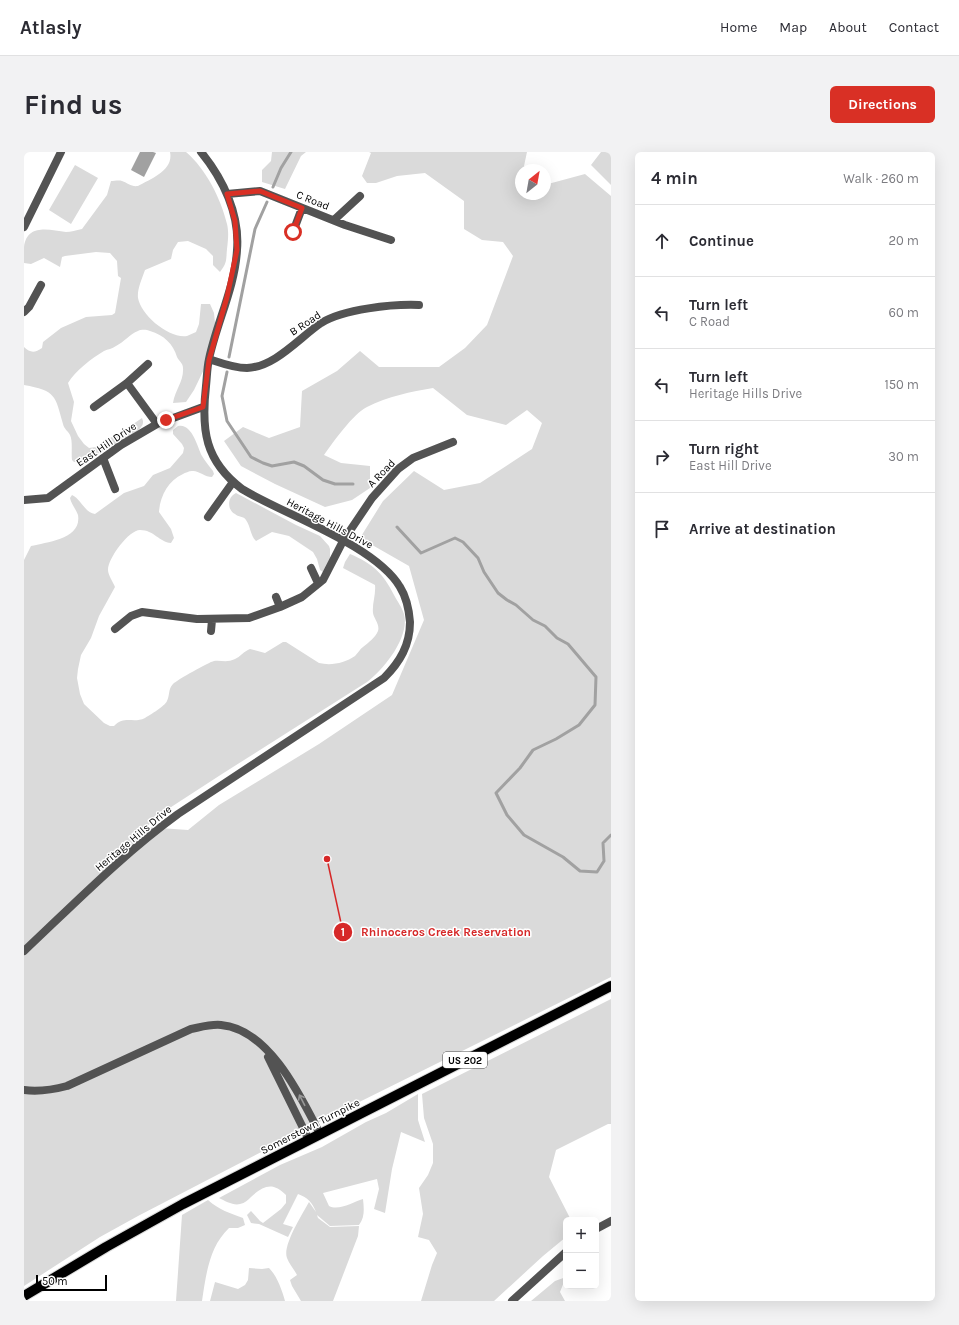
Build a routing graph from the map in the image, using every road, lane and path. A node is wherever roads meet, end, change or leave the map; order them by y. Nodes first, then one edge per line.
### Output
1 (61, 152) edge
2 (201, 152) edge
3 (227, 194) junction
4 (360, 196) dead end
5 (302, 208) junction
6 (334, 220) junction
7 (24, 227) edge
8 (293, 232) dead end
9 (391, 240) dead end
10 (41, 285) dead end
11 (419, 305) dead end
12 (24, 312) edge
13 (209, 360) junction
14 (148, 364) dead end
15 (127, 383) junction
16 (94, 407) dead end
17 (203, 407) junction
18 (157, 424) junction
19 (453, 442) dead end
20 (103, 458) junction
21 (233, 482) junction
22 (115, 489) dead end
23 (24, 500) edge
24 (208, 517) dead end
25 (343, 541) junction
26 (310, 568) dead end
27 (318, 584) junction
28 (276, 597) dead end
29 (280, 607) junction
30 (212, 620) junction
31 (115, 629) dead end
32 (211, 631) dead end
33 (24, 951) edge
34 (611, 986) edge
35 (263, 1047) junction
36 (24, 1090) edge
37 (320, 1134) junction
38 (309, 1140) junction
39 (611, 1221) edge
40 (599, 1228) edge
41 (565, 1253) edge
42 (24, 1296) edge
43 (512, 1301) edge

1 - 7 street
2 - 3 street, Heritage Hills Drive
3 - 5 street, C Road
3 - 13 street, Heritage Hills Drive
4 - 6 street
5 - 6 street, C Road
5 - 8 street
6 - 9 street, C Road
10 - 12 street
11 - 13 street, B Road
13 - 17 street, Heritage Hills Drive
14 - 15 street
15 - 16 street
15 - 18 street
17 - 18 street, East Hill Drive
17 - 21 street, Heritage Hills Drive
18 - 20 street, East Hill Drive
19 - 25 street, A Road
20 - 22 street
20 - 23 street, East Hill Drive
21 - 24 street
21 - 25 street, Heritage Hills Drive
25 - 27 street, A Road
25 - 33 street, Heritage Hills Drive
26 - 27 street
27 - 29 street, A Road
28 - 29 street
29 - 30 street, A Road
30 - 31 street, A Road
30 - 32 street
34 - 37 main road, Somerstown Turnpike / US 202
35 - 36 street
37 -> 35 street
35 - 38 street
37 - 38 main road, Somerstown Turnpike / US 202
38 - 42 main road, Somerstown Turnpike / US 202
39 - 40 street
41 - 43 street

